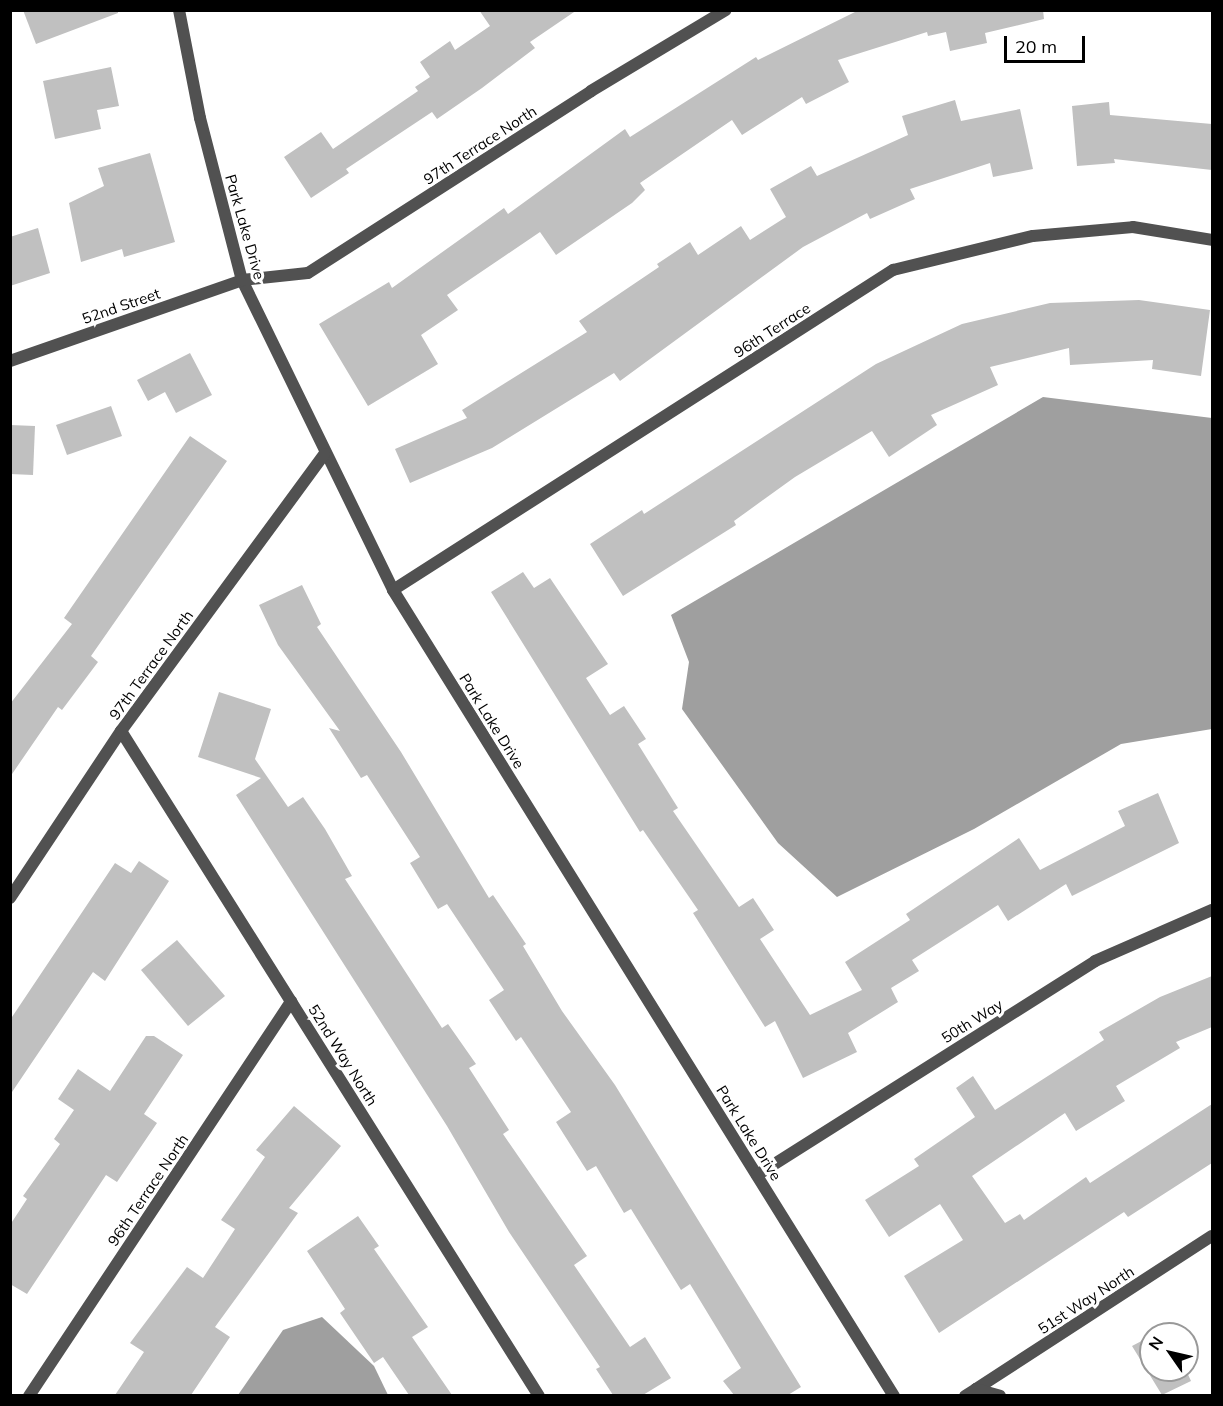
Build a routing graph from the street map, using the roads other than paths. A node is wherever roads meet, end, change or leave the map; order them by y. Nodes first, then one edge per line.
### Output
1 (179, 10) edge
2 (726, 10) edge
3 (1212, 240) edge
4 (242, 280) junction
5 (10, 361) edge
6 (324, 455) junction
7 (393, 590) junction
8 (121, 731) junction
9 (10, 898) edge
10 (1212, 910) edge
11 (291, 1001) junction
12 (757, 1175) junction
13 (1212, 1236) edge
14 (971, 1392) edge
15 (29, 1395) edge
16 (539, 1395) edge
17 (894, 1395) edge
18 (1000, 1395) edge

1 - 4 street, Park Lake Drive
2 - 4 street, 97th Terrace North
3 - 7 street, 96th Terrace
4 - 5 street, 52nd Street
4 - 6 street, Park Lake Drive
6 - 7 street, Park Lake Drive
6 - 8 street, 97th Terrace North
7 - 12 street, Park Lake Drive
8 - 9 street, 97th Terrace North
8 - 11 street, 52nd Way North
10 - 12 street, 50th Way
11 - 15 street, 96th Terrace North
11 - 16 street, 52nd Way North
12 - 17 street, Park Lake Drive
13 - 14 street, 51st Way North
14 - 18 street

